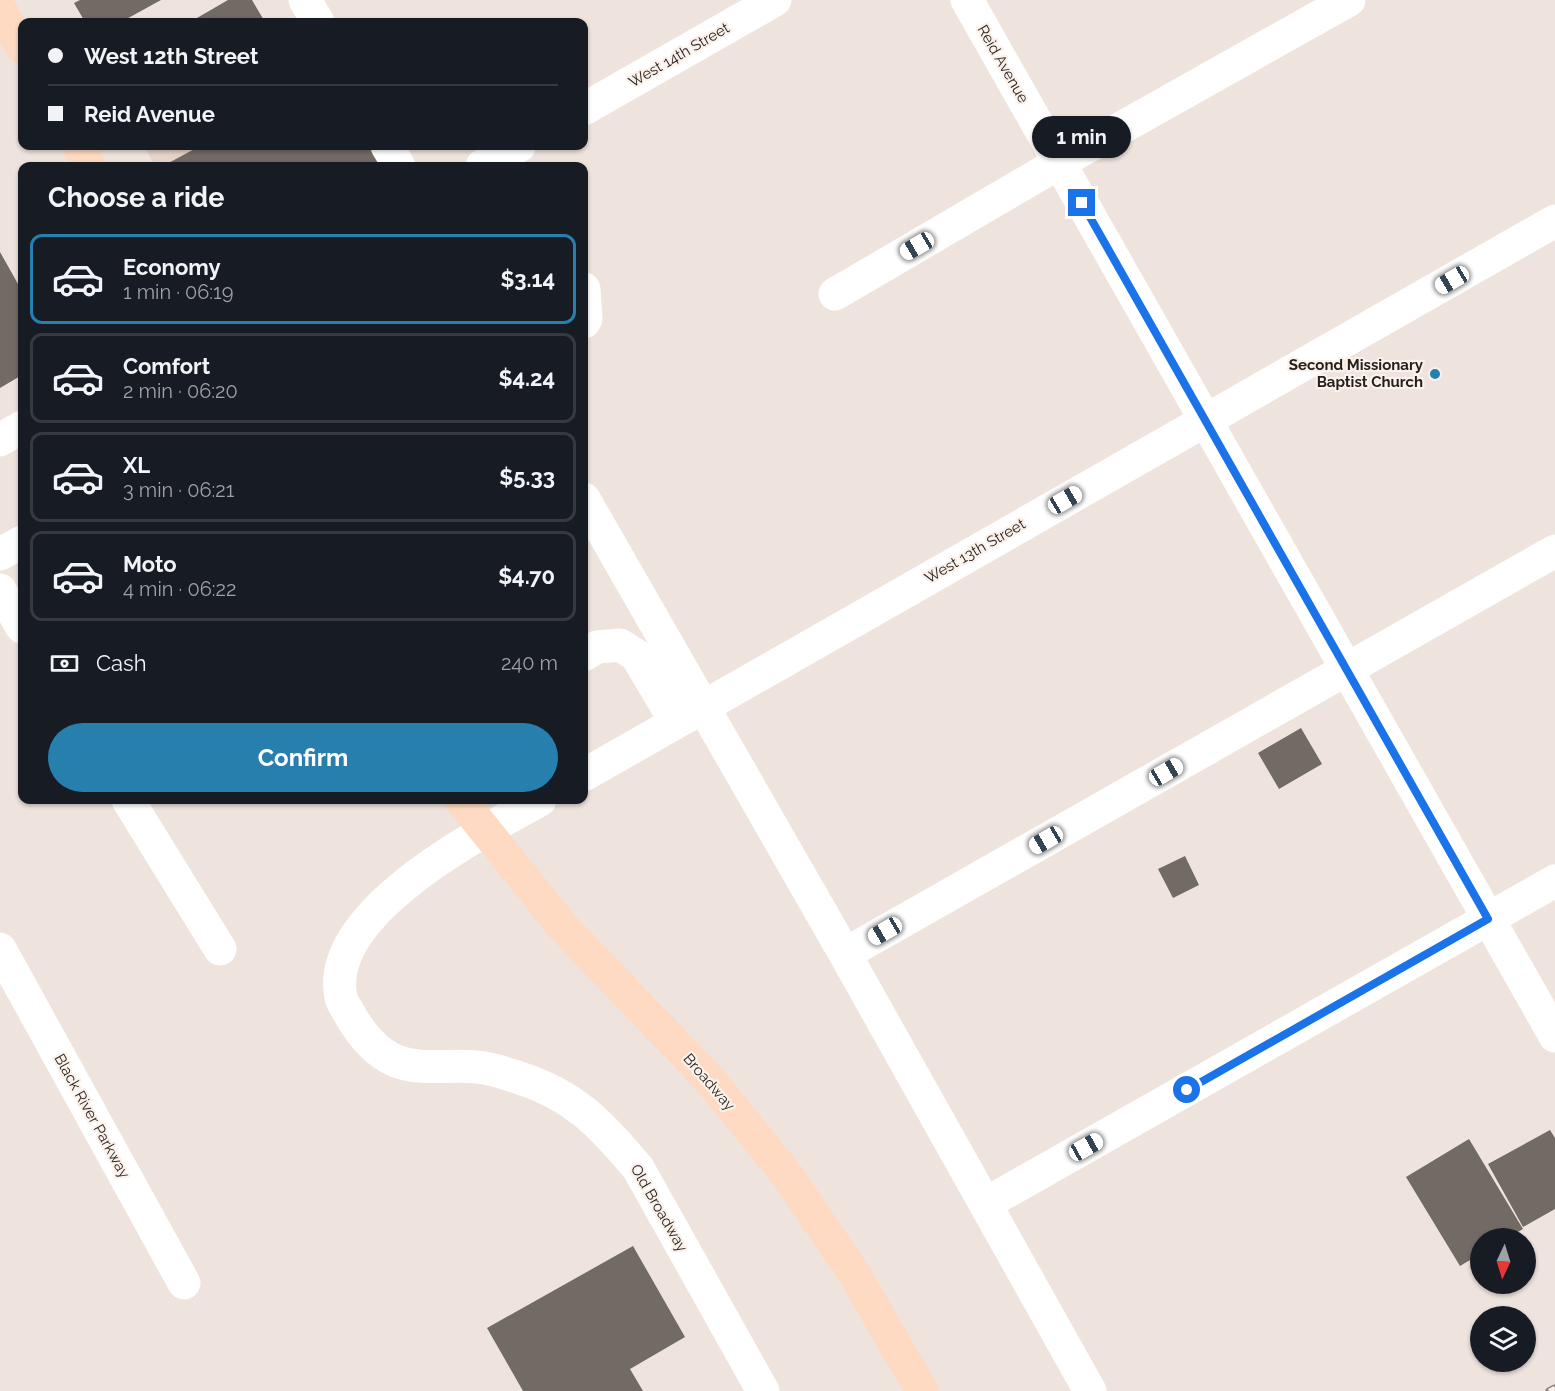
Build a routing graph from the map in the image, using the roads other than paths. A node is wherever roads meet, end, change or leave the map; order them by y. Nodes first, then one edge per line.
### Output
1 (305, 0) edge
2 (775, 0) edge
3 (967, 0) edge
4 (1349, 0) edge
5 (0, 9) edge
6 (316, 18) edge
7 (18, 41) edge
8 (588, 107) edge
9 (1059, 163) junction
10 (1555, 221) edge
11 (835, 294) dead end
12 (1205, 420) junction
13 (18, 429) edge
14 (0, 440) edge
15 (588, 506) edge
16 (18, 544) edge
17 (1555, 551) edge
18 (0, 554) edge
19 (0, 590) edge
20 (18, 620) edge
21 (588, 653) edge
22 (1347, 670) junction
23 (703, 706) junction
24 (676, 722) junction
25 (588, 773) edge
26 (130, 804) edge
27 (464, 804) edge
28 (533, 804) edge
29 (485, 831) junction
30 (1555, 881) edge
31 (1488, 919) junction
32 (0, 949) edge
33 (220, 949) dead end
34 (845, 954) junction
35 (1555, 1036) edge
36 (986, 1204) junction
37 (184, 1283) dead end
38 (763, 1391) edge
39 (922, 1391) edge
40 (1090, 1391) edge

1 - 6 street
2 - 8 street, West 14th Street
3 - 9 street, Reid Avenue
4 - 9 street
5 - 7 main road
9 - 11 street
9 - 12 street, Reid Avenue
10 - 12 street, West 13th Street
12 - 22 street, Reid Avenue
12 - 23 street, West 13th Street
13 - 14 street
15 - 23 street
16 - 18 street
17 - 22 street
19 - 20 street
21 - 24 street
22 - 31 street, Reid Avenue
22 - 34 street
23 - 24 street, West 13th Street
23 - 34 street
24 - 25 street, West 13th Street
26 - 33 street
27 - 29 main road, Broadway
28 - 29 street
29 - 38 street, Old Broadway
29 - 39 main road, Broadway
30 - 31 street
31 - 35 street, Reid Avenue
31 - 36 street
32 - 37 street, Black River Parkway
34 - 36 street
36 - 40 street

